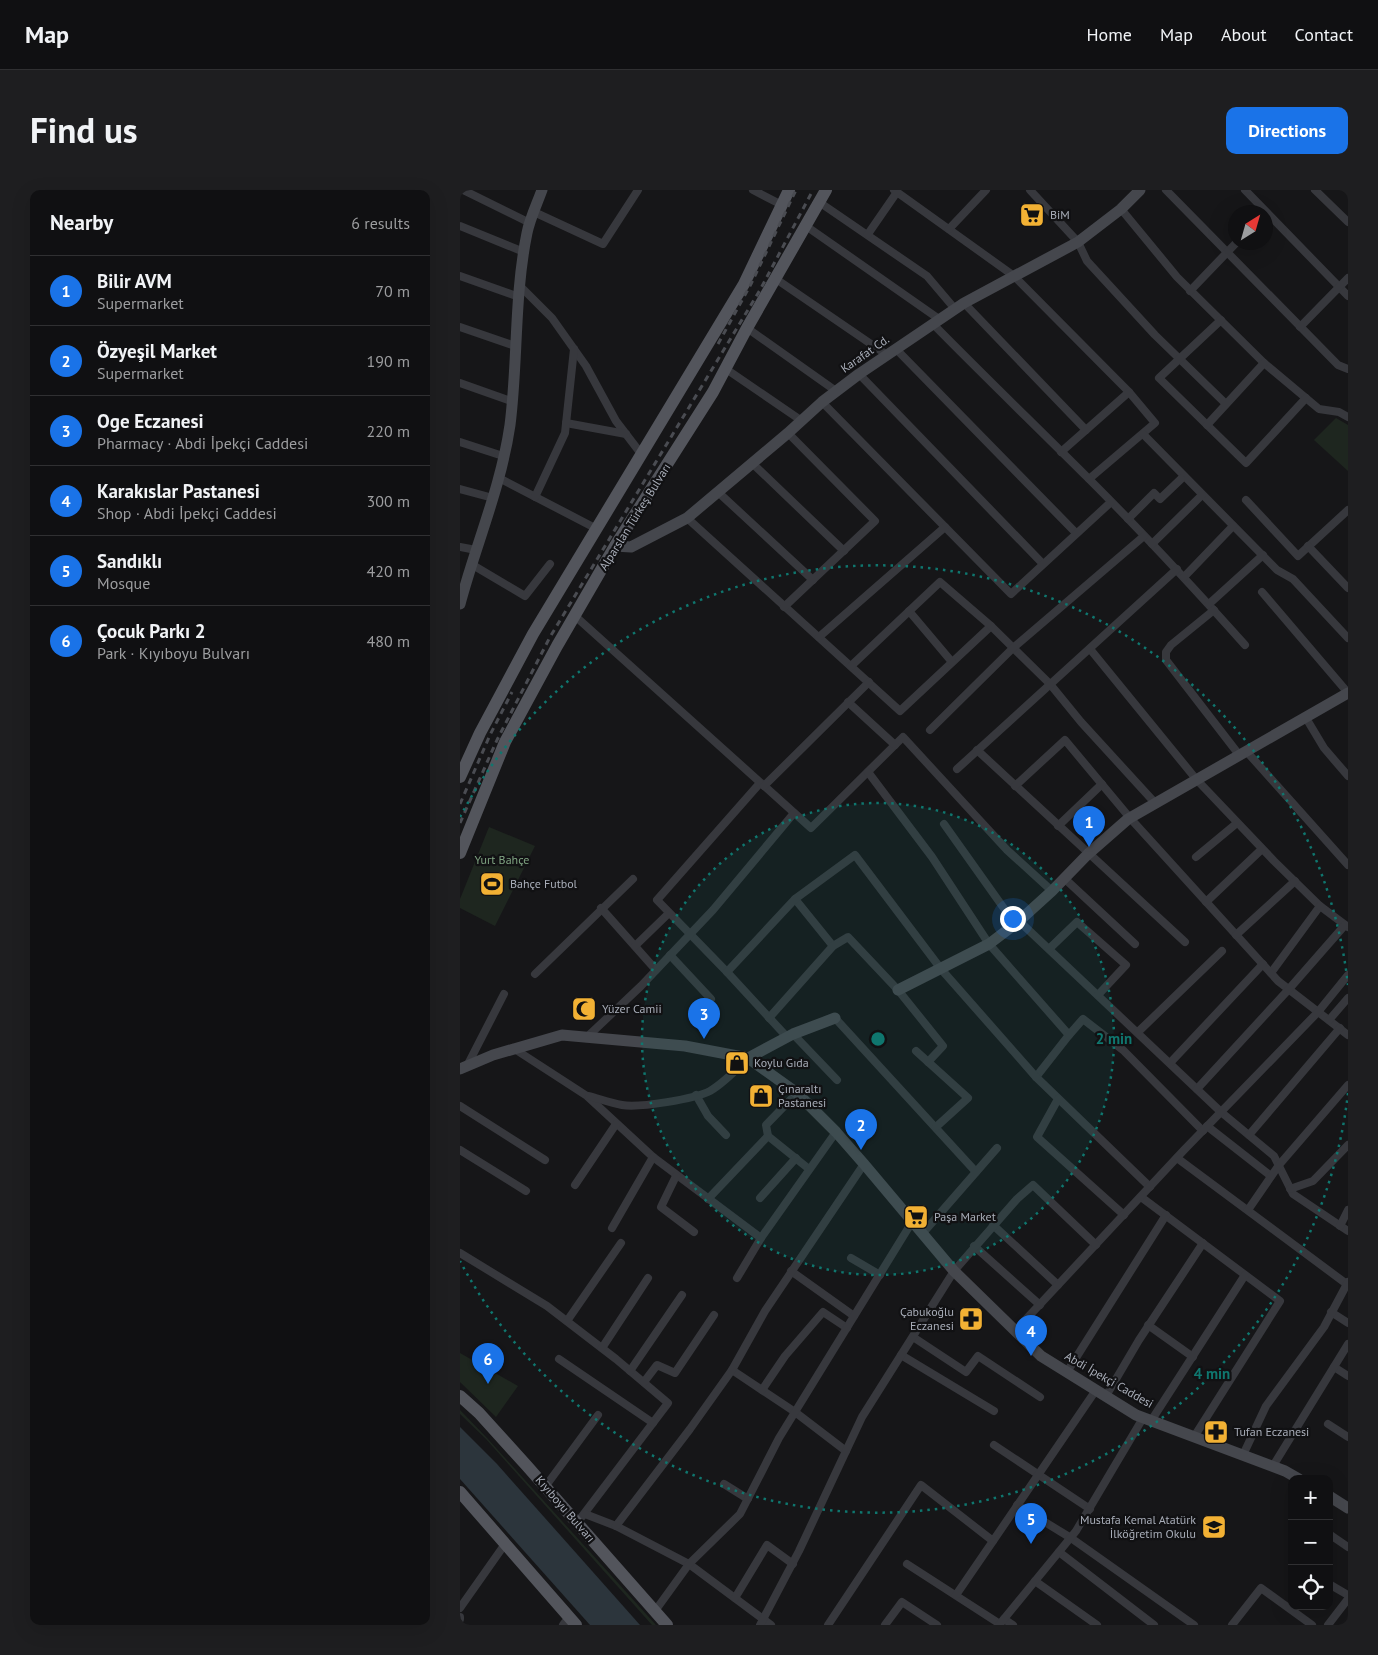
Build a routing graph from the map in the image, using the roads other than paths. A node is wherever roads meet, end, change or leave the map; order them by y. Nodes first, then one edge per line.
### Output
1 (463, 190) edge
2 (542, 190) edge
3 (638, 190) edge
4 (754, 190) edge
5 (789, 190) edge
6 (826, 190) edge
7 (986, 190) edge
8 (1030, 190) edge
9 (1140, 190) edge
10 (1166, 190) edge
11 (1245, 190) edge
12 (1315, 190) edge
13 (895, 191) edge
14 (819, 202) junction
15 (782, 205) junction
16 (1258, 205) edge
17 (1121, 209) junction
18 (532, 217) junction
19 (1273, 221) edge
20 (1348, 222) edge
21 (460, 226) edge
22 (806, 226) junction
23 (949, 229) junction
24 (868, 234) junction
25 (1078, 242) junction
26 (524, 252) junction
27 (1226, 252) junction
28 (460, 276) edge
29 (1014, 276) junction
30 (1348, 278) edge
31 (776, 279) junction
32 (1339, 288) junction
33 (1190, 290) junction
34 (519, 292) junction
35 (1348, 296) edge
36 (959, 306) junction
37 (1220, 320) junction
38 (936, 321) junction
39 (460, 327) edge
40 (1300, 327) junction
41 (747, 328) junction
42 (515, 346) junction
43 (574, 349) junction
44 (892, 352) junction
45 (1178, 358) junction
46 (1264, 363) junction
47 (726, 369) junction
48 (1348, 369) edge
49 (859, 374) junction
50 (460, 383) edge
51 (836, 392) junction
52 (1129, 392) junction
53 (1306, 398) junction
54 (511, 401) junction
55 (822, 402) junction
56 (1225, 403) junction
57 (1348, 417) edge
58 (802, 421) junction
59 (566, 423) junction
60 (1207, 425) junction
61 (1086, 430) junction
62 (788, 433) junction
63 (626, 434) junction
64 (1142, 434) junction
65 (460, 442) edge
66 (1061, 452) junction
67 (642, 455) junction
68 (503, 456) junction
69 (752, 463) junction
70 (499, 478) junction
71 (1089, 479) junction
72 (1181, 479) dead end
73 (460, 489) edge
74 (719, 492) junction
75 (1202, 495) junction
76 (535, 497) junction
77 (493, 498) junction
78 (1246, 500) dead end
79 (1111, 502) junction
80 (1348, 510) edge
81 (687, 518) junction
82 (1128, 519) junction
83 (1233, 526) junction
84 (945, 527) junction
85 (597, 529) junction
86 (1076, 533) junction
87 (1144, 536) junction
88 (1152, 544) junction
89 (615, 546) junction
90 (1308, 546) junction
91 (460, 547) edge
92 (476, 550) junction
93 (844, 551) junction
94 (1263, 555) junction
95 (471, 564) junction
96 (550, 564) dead end
97 (1043, 564) junction
98 (1176, 569) junction
99 (1184, 577) junction
100 (813, 580) junction
101 (1348, 588) edge
102 (1262, 592) dead end
103 (460, 600) edge
104 (784, 607) junction
105 (1211, 607) junction
106 (909, 611) junction
107 (575, 616) junction
108 (991, 626) junction
109 (819, 637) junction
110 (1348, 638) edge
111 (1245, 645) dead end
112 (1013, 648) junction
113 (1090, 649) junction
114 (952, 662) junction
115 (851, 666) junction
116 (869, 682) junction
117 (1050, 684) junction
118 (1348, 693) edge
119 (848, 702) junction
120 (1306, 718) junction
121 (930, 730) dead end
122 (895, 745) junction
123 (977, 750) junction
124 (1244, 754) junction
125 (957, 769) dead end
126 (868, 772) junction
127 (1348, 776) edge
128 (460, 777) edge
129 (1196, 779) junction
130 (762, 784) junction
131 (1102, 784) junction
132 (1015, 786) junction
133 (1156, 804) junction
134 (794, 813) junction
135 (1130, 818) junction
136 (1237, 823) junction
137 (944, 824) dead end
138 (1058, 826) junction
139 (1262, 849) junction
140 (460, 853) edge
141 (1088, 854) junction
142 (1196, 857) dead end
143 (1348, 865) edge
144 (1064, 878) junction
145 (633, 879) dead end
146 (1295, 881) junction
147 (1052, 891) junction
148 (795, 899) junction
149 (1206, 902) junction
150 (1320, 906) junction
151 (601, 908) junction
152 (669, 913) junction
153 (1017, 922) junction
154 (1347, 926) edge
155 (690, 934) junction
156 (1236, 934) junction
157 (1185, 942) dead end
158 (989, 944) junction
159 (1135, 944) dead end
160 (635, 946) junction
161 (833, 946) junction
162 (1049, 949) junction
163 (1222, 951) dead end
164 (670, 955) junction
165 (1263, 964) junction
166 (941, 969) junction
167 (656, 970) junction
168 (727, 972) junction
169 (1271, 973) junction
170 (535, 974) dead end
171 (1348, 974) edge
172 (1289, 989) junction
173 (898, 990) junction
174 (504, 994) dead end
175 (1098, 995) junction
176 (1348, 998) edge
177 (711, 1000) dead end
178 (1318, 1012) junction
179 (769, 1018) junction
180 (835, 1018) joint
181 (1330, 1020) junction
182 (1340, 1028) junction
183 (1138, 1032) junction
184 (1069, 1035) junction
185 (1348, 1035) edge
186 (790, 1036) junction
187 (586, 1038) junction
188 (513, 1048) junction
189 (916, 1051) dead end
190 (748, 1058) junction
191 (928, 1062) junction
192 (1170, 1063) junction
193 (462, 1065) edge
194 (1036, 1077) junction
195 (837, 1080) dead end
196 (1348, 1085) edge
197 (1197, 1089) junction
198 (797, 1092) junction
199 (696, 1095) junction
200 (587, 1096) junction
201 (1058, 1099) junction
202 (460, 1106) edge
203 (1221, 1112) junction
204 (616, 1124) junction
205 (936, 1127) junction
206 (1205, 1128) junction
207 (836, 1132) junction
208 (726, 1135) dead end
209 (1249, 1135) junction
210 (768, 1136) junction
211 (1348, 1145) edge
212 (997, 1148) dead end
213 (460, 1150) edge
214 (653, 1157) junction
215 (796, 1158) junction
216 (1177, 1158) junction
217 (545, 1160) dead end
218 (864, 1164) junction
219 (1279, 1165) junction
220 (809, 1169) junction
221 (976, 1172) junction
222 (676, 1176) junction
223 (1271, 1176) junction
224 (575, 1185) dead end
225 (1150, 1187) junction
226 (1290, 1189) junction
227 (526, 1191) dead end
228 (1141, 1196) junction
229 (760, 1198) dead end
230 (708, 1199) junction
231 (1248, 1210) junction
232 (1348, 1210) edge
233 (1124, 1215) junction
234 (1166, 1215) junction
235 (912, 1222) junction
236 (994, 1225) junction
237 (1340, 1226) junction
238 (612, 1228) dead end
239 (1348, 1231) edge
240 (694, 1232) dead end
241 (922, 1234) junction
242 (761, 1238) junction
243 (621, 1243) dead end
244 (1203, 1243) junction
245 (1096, 1245) junction
246 (974, 1246) junction
247 (460, 1254) edge
248 (851, 1258) dead end
249 (791, 1271) junction
250 (954, 1272) junction
251 (880, 1275) junction
252 (1246, 1275) junction
253 (648, 1278) dead end
254 (737, 1278) dead end
255 (1348, 1284) edge
256 (1058, 1286) junction
257 (682, 1295) dead end
258 (1040, 1304) junction
259 (1331, 1312) junction
260 (714, 1315) dead end
261 (854, 1316) junction
262 (568, 1321) junction
263 (1348, 1323) edge
264 (1148, 1325) junction
265 (847, 1328) junction
266 (1015, 1331) junction
267 (913, 1337) junction
268 (1348, 1344) edge
269 (602, 1348) junction
270 (901, 1355) junction
271 (1193, 1356) junction
272 (559, 1359) dead end
273 (1334, 1367) junction
274 (732, 1370) junction
275 (630, 1371) junction
276 (1067, 1372) junction
277 (1348, 1376) edge
278 (644, 1382) junction
279 (762, 1390) junction
280 (1096, 1390) junction
281 (460, 1396) edge
282 (1106, 1396) junction
283 (1040, 1397) dead end
284 (994, 1411) dead end
285 (795, 1412) junction
286 (598, 1415) dead end
287 (1147, 1419) junction
288 (653, 1423) junction
289 (1328, 1424) dead end
290 (1348, 1436) edge
291 (1194, 1437) junction
292 (994, 1445) dead end
293 (846, 1451) junction
294 (1243, 1455) junction
295 (1273, 1466) junction
296 (1038, 1474) junction
297 (1291, 1475) edge
298 (724, 1484) dead end
299 (545, 1487) junction
300 (460, 1492) edge
301 (748, 1499) junction
302 (1333, 1499) edge
303 (1017, 1506) junction
304 (1348, 1508) edge
305 (1090, 1509) junction
306 (581, 1518) junction
307 (616, 1526) junction
308 (1333, 1537) edge
309 (1071, 1538) junction
310 (993, 1541) junction
311 (505, 1544) junction
312 (1348, 1547) edge
313 (1059, 1552) junction
314 (689, 1564) junction
315 (793, 1564) junction
316 (907, 1564) dead end
317 (1035, 1581) junction
318 (1333, 1587) edge
319 (956, 1595) junction
320 (1348, 1597) edge
321 (735, 1598) junction
322 (460, 1608) edge
323 (655, 1611) junction
324 (569, 1622) edge
325 (761, 1622) edge
326 (1001, 1622) edge
327 (667, 1625) edge
328 (771, 1625) edge
329 (828, 1625) edge
330 (885, 1625) edge
331 (937, 1625) edge
332 (1013, 1625) edge
333 (1097, 1625) edge
334 (1154, 1625) edge
335 (1194, 1625) edge
336 (1232, 1625) edge
337 (1312, 1625) edge
338 (1328, 1625) edge

1 - 18 street
2 - 18 main road
3 - 18 street
4 - 15 street
5 - 15 main road, Alparslan Türkeş Bulvarı
6 - 14 main road, Alparslan Türkeş Bulvarı
7 - 23 street
8 - 25 street
9 - 17 main road, Karafat Cd.
10 - 27 street
11 - 16 street
12 - 20 street
13 - 23 street
13 - 24 street
14 - 22 main road, Alparslan Türkeş Bulvarı
14 - 24 street
15 - 67 main road, Alparslan Türkeş Bulvarı
17 - 25 main road, Karafat Cd.
17 - 33 street
18 - 26 main road
19 - 32 street
21 - 26 street
22 - 31 main road, Alparslan Türkeş Bulvarı
22 - 38 street
23 - 29 street
24 - 36 street
25 - 29 main road, Karafat Cd.
25 - 45 street
26 - 34 main road
27 - 33 street
27 - 40 street
28 - 34 street
29 - 36 main road, Karafat Cd.
29 - 52 street
30 - 32 street
31 - 41 main road, Alparslan Türkeş Bulvarı
31 - 44 street
32 - 35 street
32 - 40 street
33 - 37 street
34 - 42 main road
34 - 43 street
36 - 38 main road, Karafat Cd.
36 - 61 street
37 - 45 street
37 - 46 street
38 - 44 main road, Karafat Cd.
38 - 66 street
39 - 42 street
40 - 48 street
41 - 47 main road, Alparslan Türkeş Bulvarı
41 - 51 street
42 - 54 main road
43 - 59 street
43 - 63 street
44 - 49 main road, Karafat Cd.
44 - 86 street
45 - 56 street
45 - 60 street
46 - 53 street
46 - 56 street
47 - 58 street
47 - 89 main road, Alparslan Türkeş Bulvarı
49 - 51 main road, Karafat Cd.
49 - 97 street
50 - 54 street
51 - 55 main road, Karafat Cd.
52 - 61 street
52 - 64 street
53 - 57 street
53 - 60 street
54 - 68 main road
55 - 58 main road, Karafat Cd.
55 - 84 street
56 - 60 street
58 - 62 main road, Karafat Cd.
59 - 63 street
59 - 76 street
61 - 66 street
62 - 69 main road, Karafat Cd.
62 - 93 street
63 - 67 street
64 - 71 street
64 - 75 street
65 - 68 street
66 - 71 street
67 - 85 main road, Alparslan Türkeş Bulvarı
68 - 70 main road
69 - 74 main road, Karafat Cd.
69 - 93 street
70 - 76 street
70 - 77 main road
71 - 79 street
72 - 82 street
73 - 77 street
74 - 81 main road, Karafat Cd.
74 - 100 street
75 - 83 street
75 - 88 street
76 - 85 street
77 - 92 main road
78 - 90 street
79 - 82 street
79 - 86 street
80 - 90 street
81 - 89 main road, Karafat Cd.
81 - 104 street
82 - 87 street
83 - 94 street
83 - 99 street
84 - 97 street
84 - 109 street
85 - 128 main road, Alparslan Türkeş Bulvarı
86 - 97 street
87 - 88 street
87 - 112 street
88 - 98 street
89 - 107 main road, Alparslan Türkeş Bulvarı
90 - 101 street
91 - 92 street
92 - 95 main road
93 - 100 street
94 - 105 street
94 - 110 street
95 - 96 street
95 - 103 main road
98 - 99 street
98 - 113 street
99 - 105 street
100 - 104 street
102 - 118 street
104 - 109 street
105 - 111 street
105 - 124 street
106 - 108 street
106 - 114 street
106 - 115 street
107 - 130 street
107 - 140 main road, Alparslan Türkeş Bulvarı
108 - 112 street
108 - 114 street
109 - 115 street
112 - 117 street
112 - 121 street
113 - 117 street
113 - 129 street
114 - 116 street
115 - 116 street
116 - 119 street
117 - 123 street
117 - 133 street
118 - 120 main road
119 - 122 street
119 - 130 street
120 - 124 main road
120 - 127 street
122 - 126 street
122 - 147 street
123 - 125 street
123 - 132 street
124 - 129 main road
124 - 143 street
126 - 134 street
126 - 158 street
129 - 133 main road
129 - 136 street
130 - 134 street
130 - 152 street
131 - 132 street
131 - 135 street
131 - 138 street
132 - 138 street
133 - 135 main road
134 - 155 street
135 - 141 main road
135 - 149 street
136 - 139 street
136 - 142 street
137 - 153 street
138 - 141 street
139 - 146 street
139 - 149 street
141 - 144 main road
141 - 157 street
144 - 147 main road
144 - 159 street
145 - 151 street
146 - 150 street
146 - 156 street
147 - 153 main road
148 - 161 street
148 - 166 street
148 - 168 street
149 - 156 street
150 - 154 street
150 - 169 street
151 - 160 street
151 - 170 street
152 - 155 street
152 - 160 street
153 - 158 main road
153 - 162 street
154 - 172 street
155 - 164 street
155 - 168 street
156 - 165 street
158 - 166 main road
158 - 184 street
160 - 167 street
161 - 173 street
161 - 179 street
162 - 175 street
162 - 175 street
163 - 183 street
164 - 167 street
164 - 177 street
165 - 169 street
165 - 192 street
166 - 173 main road
166 - 194 street
167 - 187 street
168 - 179 street
169 - 172 street
171 - 178 street
172 - 178 street
172 - 197 street
173 - 191 street
174 - 193 street
175 - 183 street
176 - 181 street
178 - 181 street
178 - 203 street
179 - 186 street
180 - 186 main road
180 - 205 street
181 - 182 street
182 - 185 street
182 - 209 street
183 - 192 street
184 - 194 street
184 - 206 street
186 - 190 main road
186 - 195 street
187 - 188 main road, Abdi İpekçi Caddesi
187 - 190 main road, Abdi İpekçi Caddesi
188 - 193 main road, Abdi İpekçi Caddesi
188 - 200 street
189 - 191 street
190 - 198 main road, Abdi İpekçi Caddesi
190 - 199 street
191 - 205 street
192 - 197 street
194 - 201 street
196 - 219 street
197 - 203 street
198 - 207 main road, Abdi İpekçi Caddesi
198 - 210 street
199 - 200 street
199 - 208 street
200 - 204 street
201 - 225 street
201 - 233 street
202 - 217 street
203 - 206 street
203 - 209 street
204 - 214 street
204 - 224 street
205 - 221 street
206 - 216 street
206 - 223 street
207 - 218 main road, Abdi İpekçi Caddesi
207 - 220 street
209 - 219 street
210 - 215 street
210 - 230 street
211 - 226 street
212 - 221 street
213 - 227 street
214 - 222 street
214 - 238 street
215 - 220 street
215 - 229 street
216 - 225 street
216 - 231 street
218 - 235 main road, Abdi İpekçi Caddesi
218 - 249 street
219 - 223 street
219 - 226 street
220 - 242 street
221 - 241 street
222 - 230 street
222 - 240 street
223 - 231 street
225 - 228 street
226 - 237 street
228 - 233 street
228 - 234 street
230 - 242 street
231 - 255 street
232 - 237 street
233 - 245 street
234 - 244 street
234 - 276 street
235 - 241 main road, Abdi İpekçi Caddesi
235 - 251 street
236 - 245 street
236 - 246 street
236 - 256 street
237 - 239 street
241 - 250 main road, Abdi İpekçi Caddesi
242 - 254 street
243 - 262 street
244 - 252 street
244 - 264 street
245 - 256 street
246 - 250 street
246 - 258 street
247 - 262 street
248 - 251 street
249 - 261 street
249 - 274 street
250 - 266 main road, Abdi İpekçi Caddesi
250 - 267 street
251 - 261 street
252 - 271 street
252 - 291 street
253 - 269 street
255 - 259 street
256 - 258 street
257 - 275 street
258 - 266 street
259 - 263 street
259 - 294 street
260 - 278 street
261 - 265 street
262 - 269 street
264 - 271 street
264 - 282 street
265 - 279 street
265 - 285 street
266 - 276 main road, Abdi İpekçi Caddesi
267 - 270 street
267 - 283 street
268 - 273 street
269 - 275 street
270 - 284 street
270 - 293 street
271 - 287 street
272 - 288 street
273 - 277 street
273 - 295 street
274 - 279 street
274 - 307 street
275 - 278 street
276 - 280 main road, Abdi İpekçi Caddesi
278 - 288 street
279 - 285 street
280 - 282 main road, Abdi İpekçi Caddesi
280 - 296 street
281 - 299 main road, Kıyıboyu Bulvarı
282 - 287 main road, Abdi İpekçi Caddesi
285 - 293 street
285 - 301 street
286 - 299 street
287 - 291 main road, Abdi İpekçi Caddesi
287 - 305 street
288 - 306 street
289 - 290 street
291 - 294 main road, Abdi İpekçi Caddesi
292 - 296 street
293 - 315 street
294 - 295 main road, Abdi İpekçi Caddesi
295 - 297 main road, Abdi İpekçi Caddesi
296 - 303 street
296 - 305 street
298 - 301 street
299 - 306 main road, Kıyıboyu Bulvarı
300 - 311 main road
301 - 314 street
302 - 304 main road
303 - 309 street
303 - 310 street
305 - 309 street
306 - 307 street
306 - 323 main road, Kıyıboyu Bulvarı
307 - 314 street
308 - 312 street
309 - 313 street
309 - 335 street
310 - 319 street
310 - 329 street
311 - 322 street
311 - 324 main road
313 - 317 street
313 - 334 street
314 - 321 street
314 - 323 street
315 - 321 street
315 - 325 street
316 - 319 street
317 - 326 street
317 - 333 street
318 - 320 street
319 - 326 street
320 - 338 street
321 - 325 street
323 - 327 main road, Kıyıboyu Bulvarı
325 - 328 street
326 - 332 street
330 - 331 street
336 - 337 street

